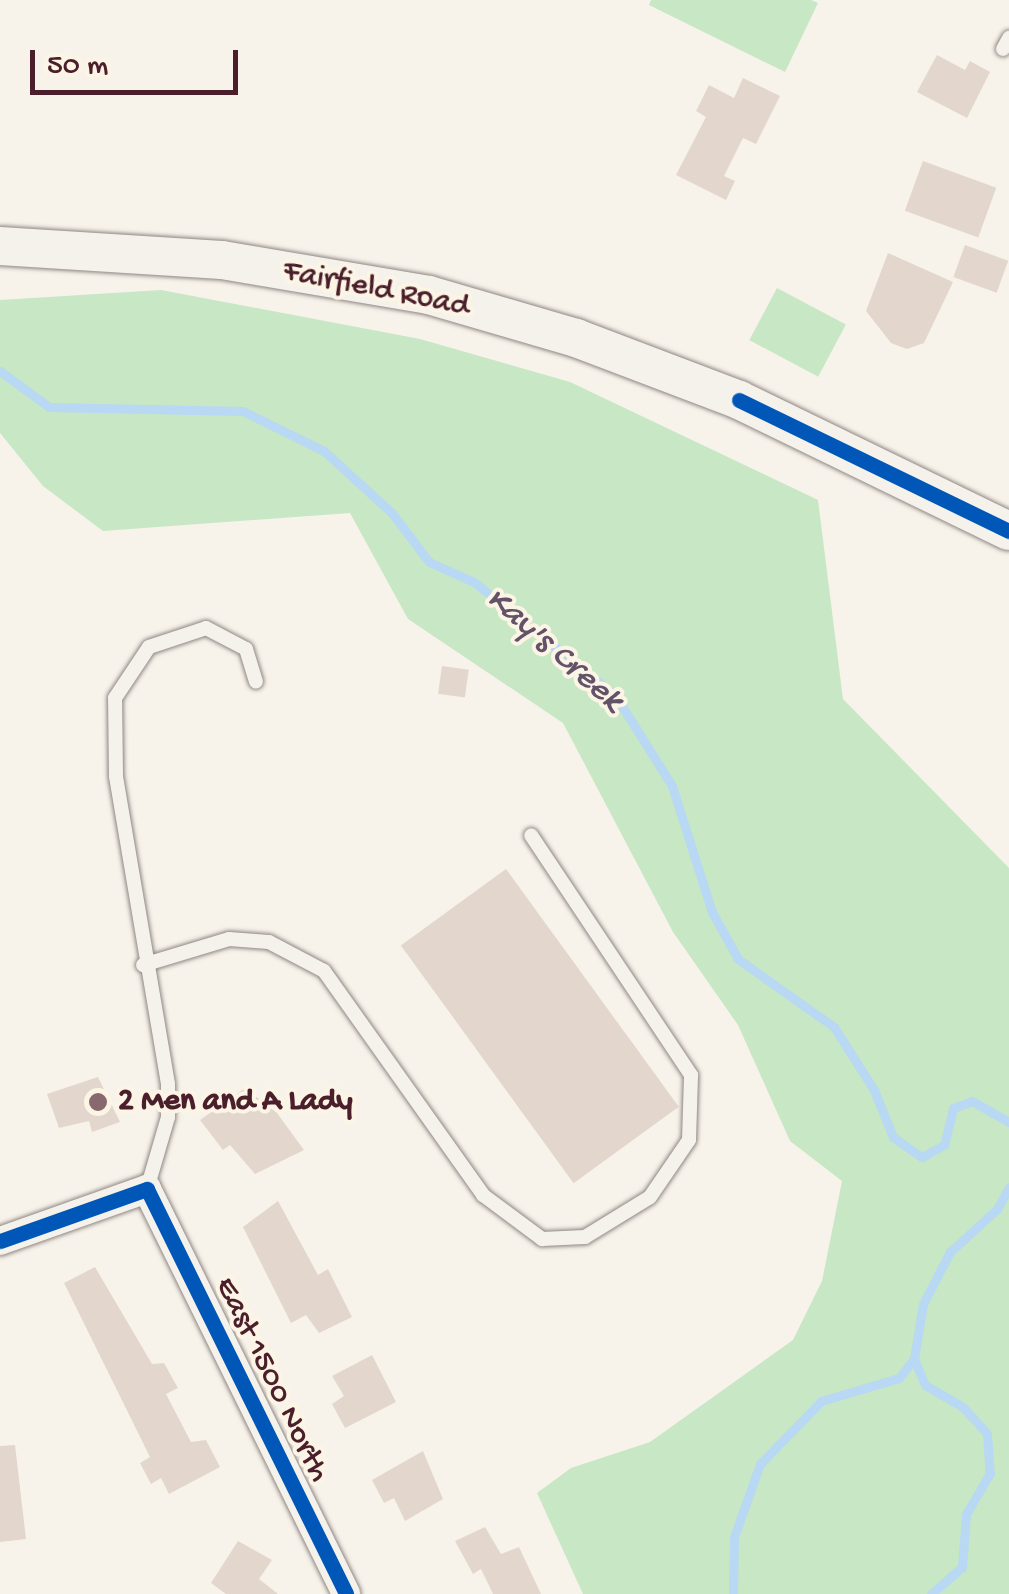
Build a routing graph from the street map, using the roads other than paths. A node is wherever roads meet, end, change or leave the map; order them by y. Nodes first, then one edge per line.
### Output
1 (0, 246) edge
2 (1009, 532) edge
3 (256, 682) dead end
4 (531, 835) dead end
5 (143, 965) junction
6 (147, 1190) junction
7 (0, 1242) edge
8 (346, 1594) edge

1 - 2 main road, Fairfield Road
3 - 5 lane
4 - 5 lane
5 - 6 lane
6 - 7 street
6 - 8 street, East 1500 North

